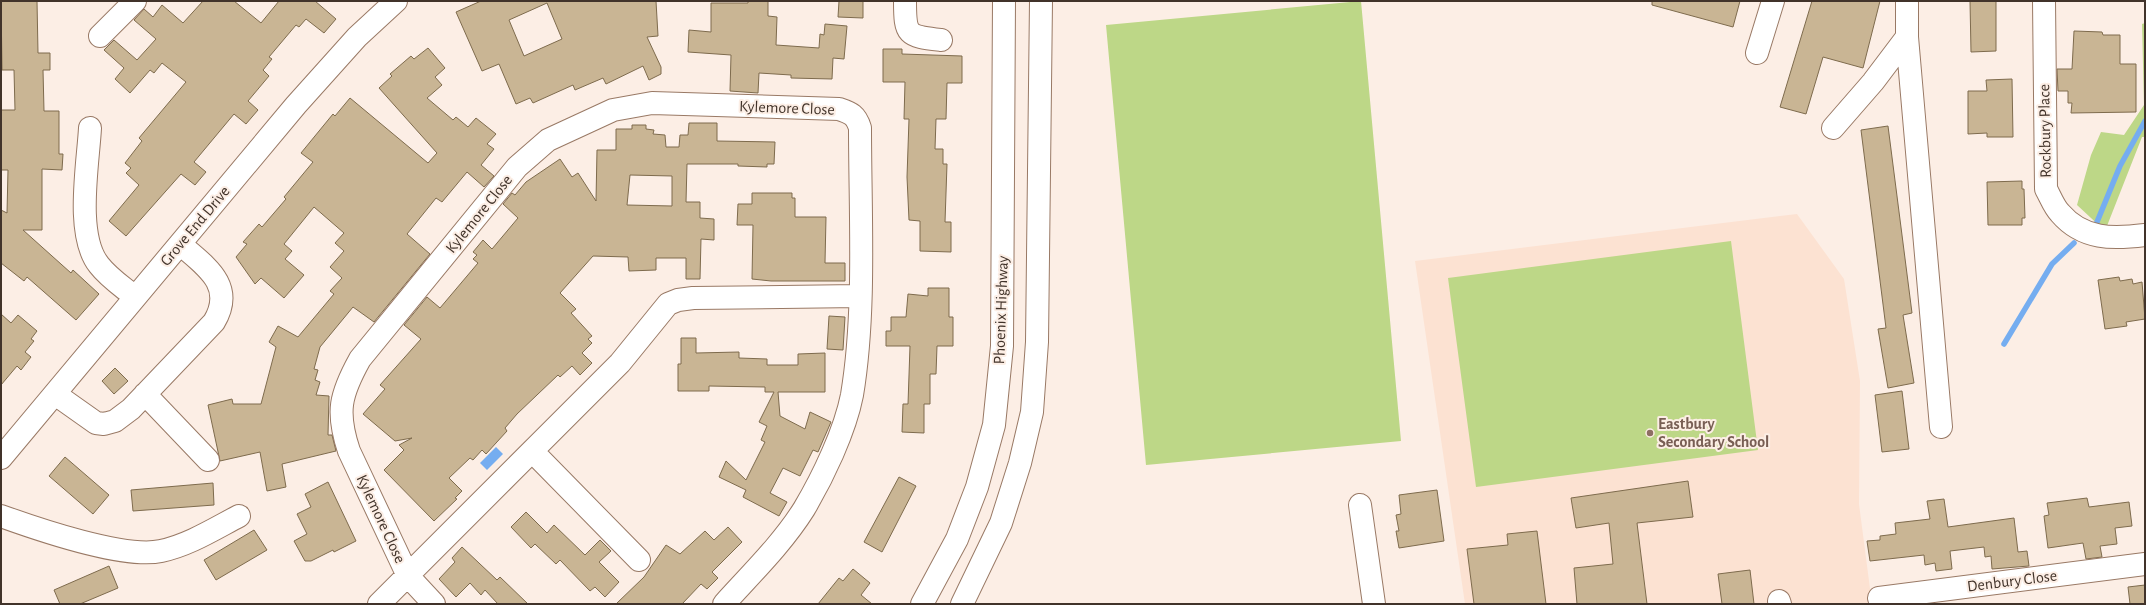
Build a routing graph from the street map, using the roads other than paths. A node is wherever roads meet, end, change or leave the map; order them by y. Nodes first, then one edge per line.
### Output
1 (135, 1) edge
2 (396, 1) edge
3 (905, 1) edge
4 (1004, 1) edge
5 (1041, 1) edge
6 (1773, 1) edge
7 (1907, 1) edge
8 (2044, 1) edge
9 (100, 36) dead end
10 (1907, 37) junction
11 (941, 40) dead end
12 (1758, 53) dead end
13 (90, 128) dead end
14 (1833, 128) dead end
15 (2145, 235) edge
16 (180, 244) junction
17 (859, 296) junction
18 (135, 298) junction
19 (55, 394) junction
20 (145, 394) junction
21 (1941, 427) dead end
22 (533, 452) junction
23 (1, 458) edge
24 (208, 460) dead end
25 (1360, 504) dead end
26 (1, 516) edge
27 (239, 516) dead end
28 (639, 560) dead end
29 (2145, 564) edge
30 (408, 576) junction
31 (1879, 598) dead end
32 (379, 604) edge
33 (434, 604) edge
34 (724, 604) edge
35 (922, 604) edge
36 (962, 604) edge
37 (1374, 604) edge

1 - 9 street
2 - 16 street, Grove End Drive
3 - 11 street
4 - 35 street, Phoenix Highway
5 - 36 street
6 - 12 street
7 - 10 street
8 - 15 street, Rockbury Place
10 - 14 street
10 - 21 street
13 - 18 street
16 - 18 street, Grove End Drive
16 - 20 street
17 - 22 street, Kylemore Close
17 - 30 street, Kylemore Close
17 - 34 street
18 - 19 street, Grove End Drive
19 - 20 street
19 - 23 street, Grove End Drive
20 - 24 street
22 - 28 street
22 - 30 street, Kylemore Close
25 - 37 street
26 - 27 street
29 - 31 street, Denbury Close
30 - 32 street, Kylemore Close
30 - 33 street

